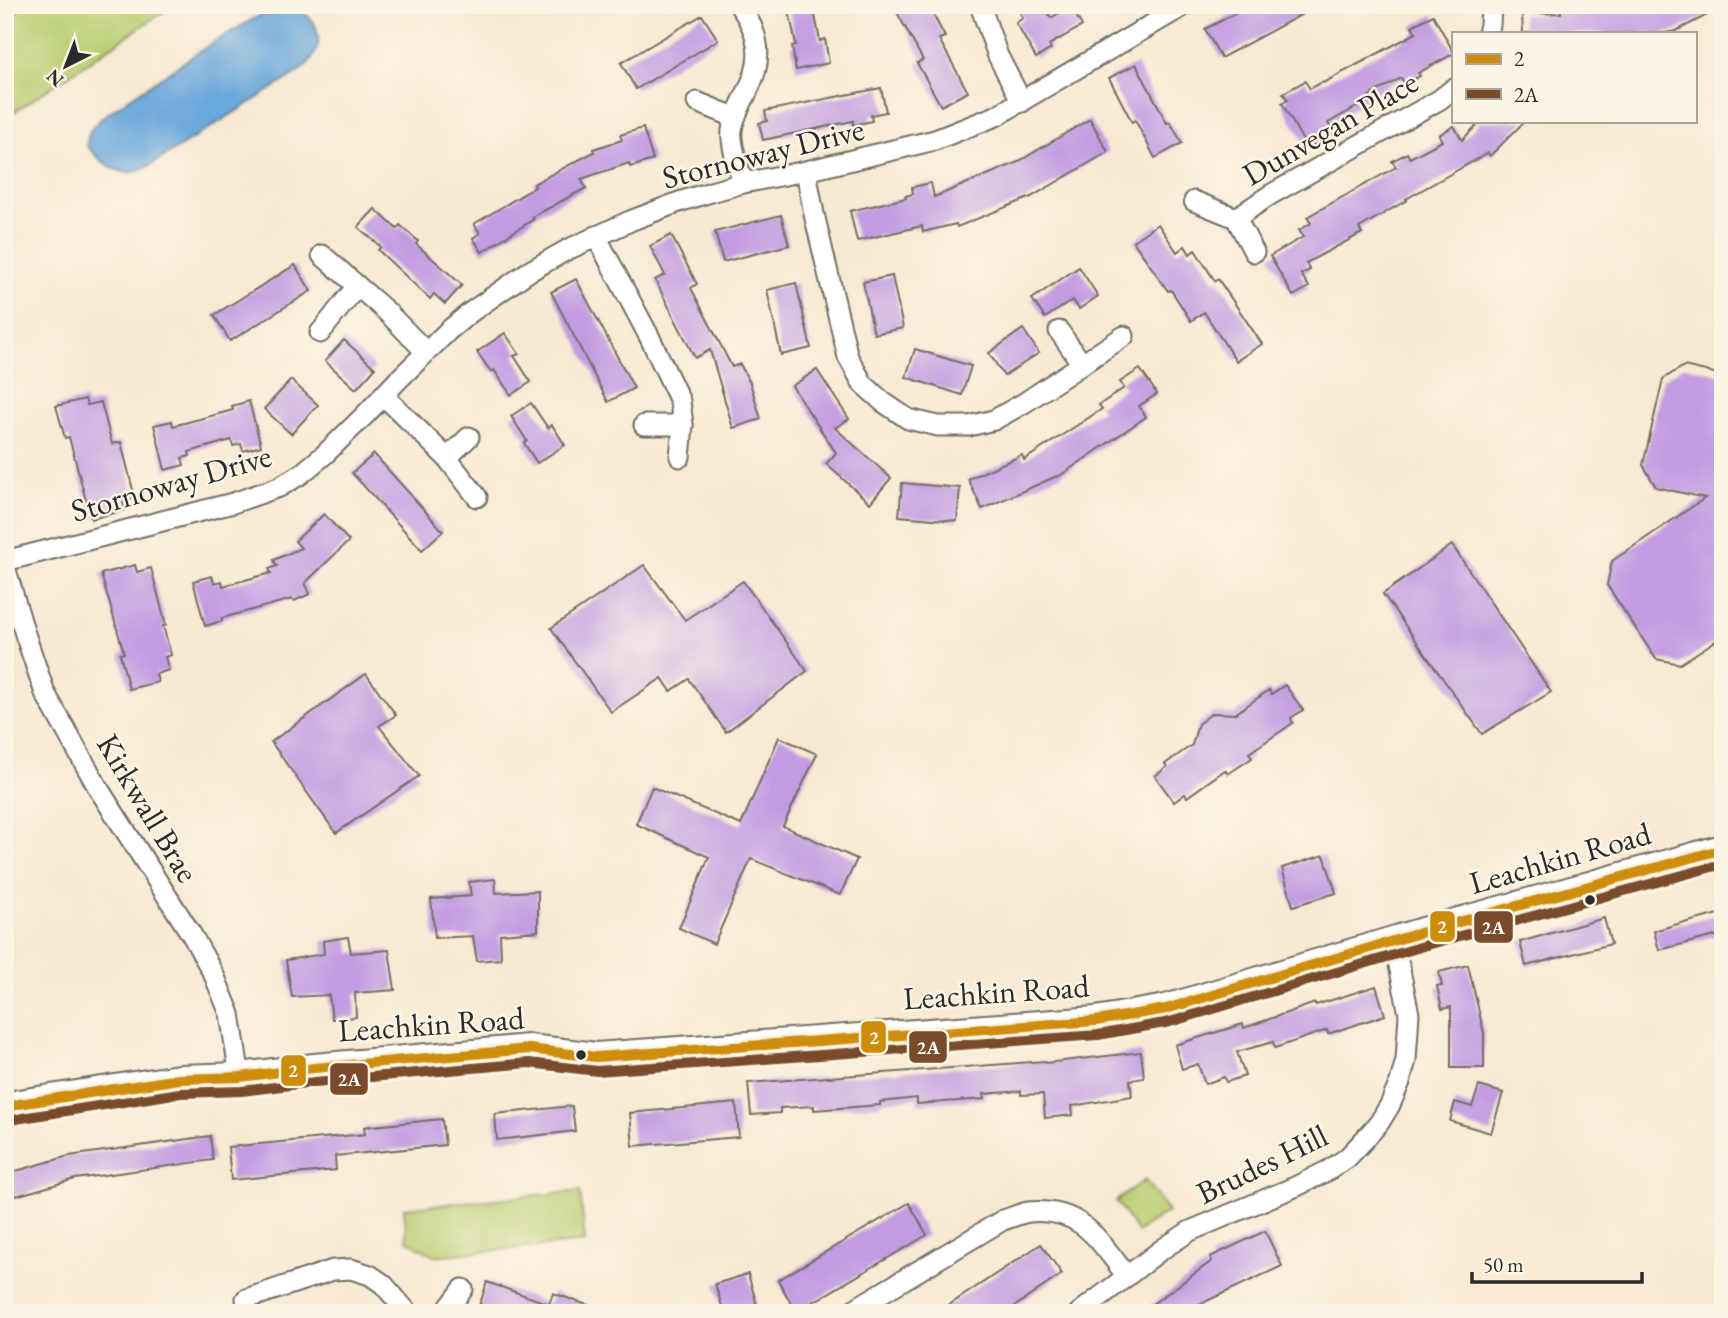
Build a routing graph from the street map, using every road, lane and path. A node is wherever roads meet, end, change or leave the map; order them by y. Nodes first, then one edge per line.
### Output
1 (739, 5) edge
2 (980, 5) edge
3 (1185, 5) edge
4 (1491, 5) edge
5 (1488, 32) edge
6 (1452, 90) edge
7 (697, 102) dead end
8 (1022, 102) junction
9 (734, 117) junction
10 (806, 171) junction
11 (743, 183) junction
12 (1194, 201) dead end
13 (1237, 218) junction
14 (596, 236) junction
15 (1254, 252) dead end
16 (322, 255) dead end
17 (357, 286) junction
18 (1059, 331) dead end
19 (320, 333) dead end
20 (1124, 335) dead end
21 (426, 352) junction
22 (1082, 364) junction
23 (383, 395) junction
24 (644, 425) dead end
25 (683, 425) junction
26 (469, 437) dead end
27 (680, 457) dead end
28 (447, 458) junction
29 (477, 497) dead end
30 (5, 561) edge
31 (5, 567) edge
32 (1723, 849) edge
33 (1394, 941) junction
34 (240, 1077) junction
35 (5, 1108) edge
36 (1127, 1276) junction
37 (463, 1289) dead end
38 (246, 1299) dead end
39 (408, 1313) edge
40 (445, 1313) edge
41 (848, 1313) edge
42 (1079, 1313) edge

1 - 9 street
2 - 8 street
3 - 8 street, Stornoway Drive
4 - 5 street
6 - 13 street, Dunvegan Place
7 - 9 street
8 - 10 street, Stornoway Drive
9 - 11 street
10 - 11 street, Stornoway Drive
10 - 22 street
11 - 14 street, Stornoway Drive
12 - 13 street, Dunvegan Place
13 - 15 street, Dunvegan Place
14 - 21 street, Stornoway Drive
14 - 25 street
16 - 17 street
17 - 19 street
17 - 21 street
18 - 22 street
20 - 22 street
21 - 23 street, Stornoway Drive
23 - 28 street
23 - 30 street, Stornoway Drive
24 - 25 street
25 - 27 street
26 - 28 street
28 - 29 street
31 - 34 street, Kirkwall Brae
32 - 33 street, Leachkin Road
33 - 34 street, Leachkin Road
33 - 36 street, Brudes Hill
34 - 35 street, Leachkin Road
36 - 41 street
36 - 42 street, Brudes Hill
37 - 40 street
38 - 39 street

